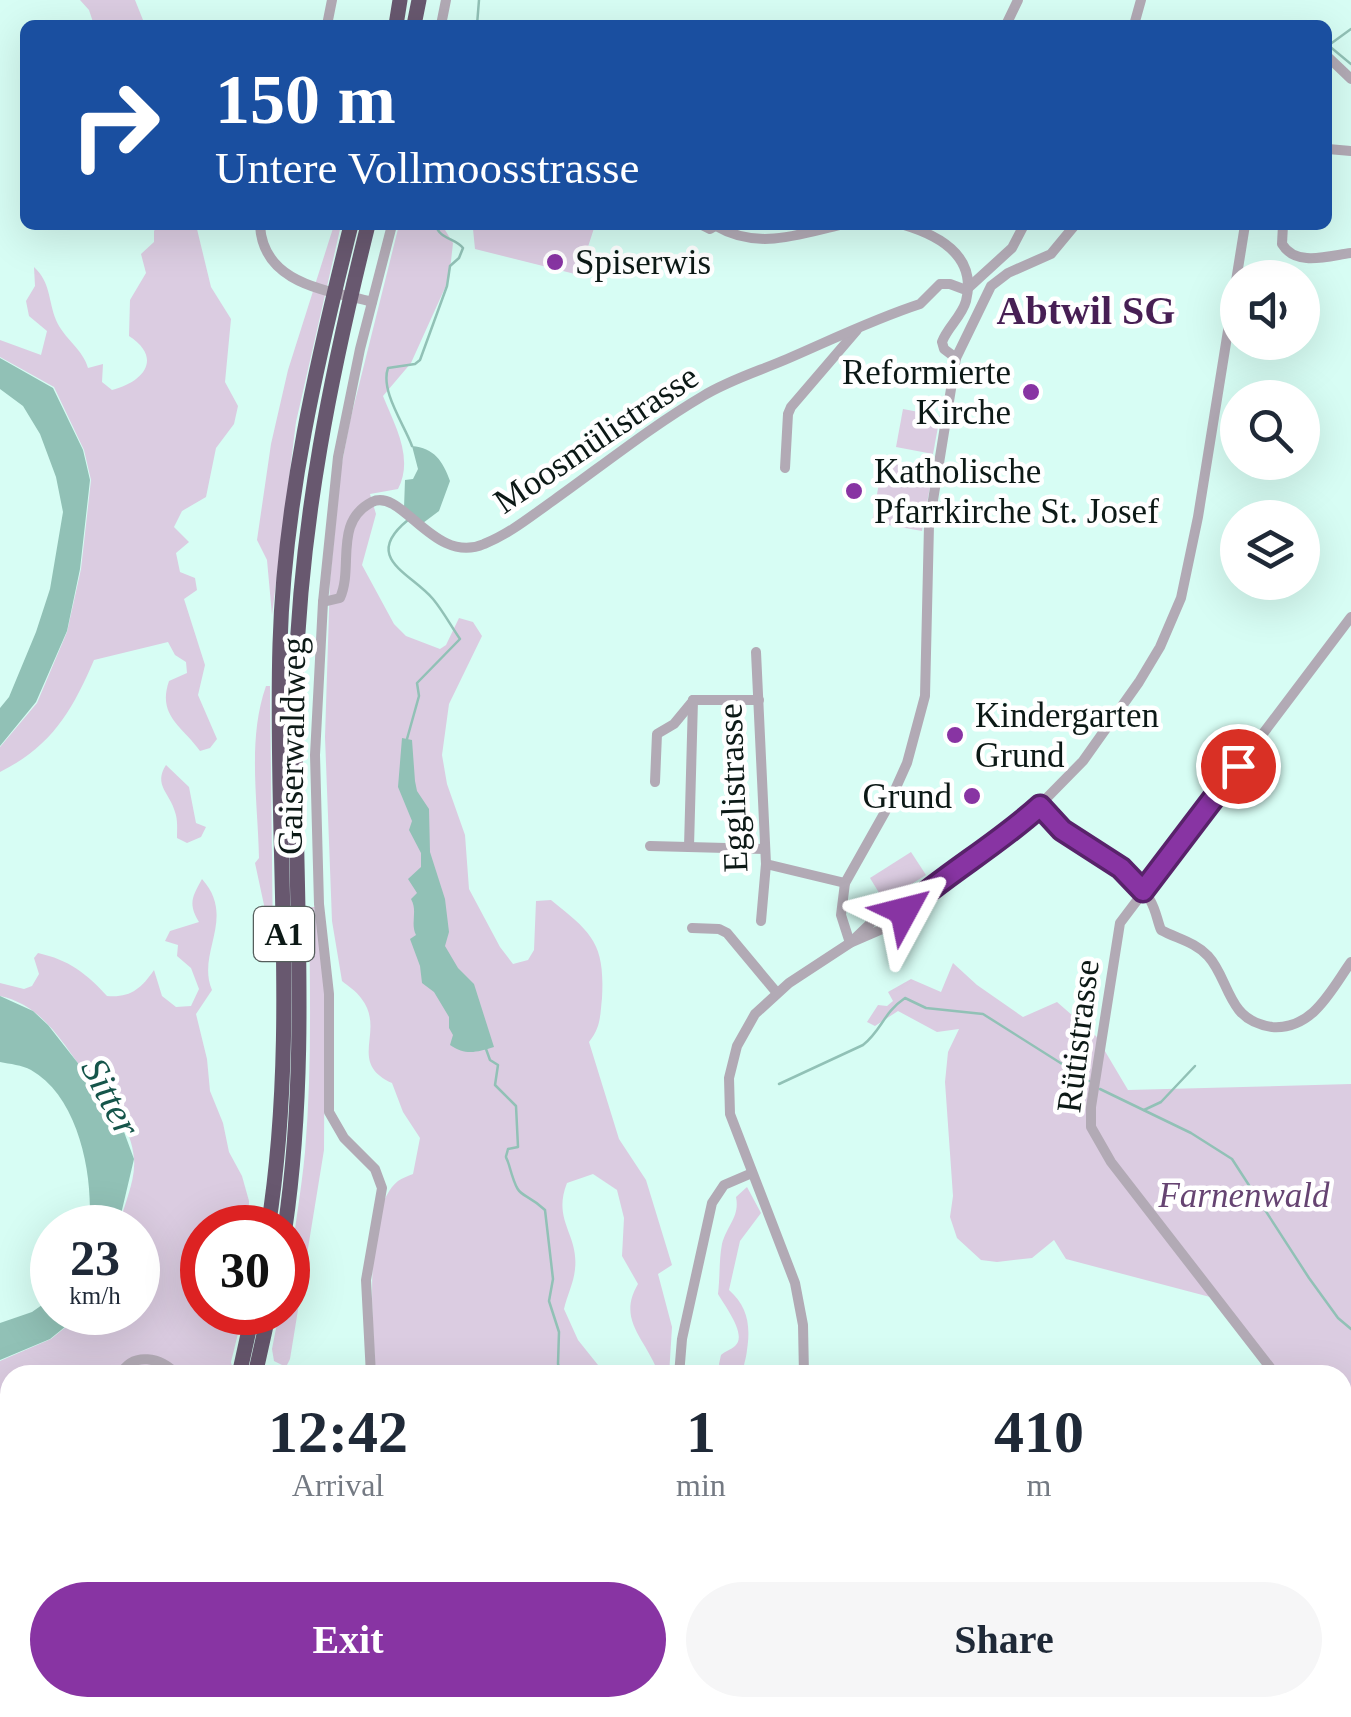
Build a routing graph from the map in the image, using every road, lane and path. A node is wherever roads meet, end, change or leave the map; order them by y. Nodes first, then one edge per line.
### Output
1 (1332, 61) edge
2 (1351, 79) edge
3 (261, 230) edge
4 (350, 230) edge
5 (367, 230) edge
6 (391, 230) edge
7 (727, 230) edge
8 (818, 230) edge
9 (921, 230) edge
10 (1021, 230) edge
11 (1069, 230) edge
12 (1244, 230) edge
13 (1283, 230) edge
14 (1351, 252) edge
15 (966, 290) junction
16 (370, 302) junction
17 (856, 329) junction
18 (956, 358) junction
19 (785, 468) dead end
20 (322, 602) junction
21 (1351, 617) edge
22 (756, 652) dead end
23 (693, 700) junction
24 (758, 700) junction
25 (656, 782) dead end
26 (1040, 806) junction
27 (650, 846) dead end
28 (690, 847) junction
29 (764, 850) junction
30 (766, 864) junction
31 (845, 883) junction
32 (1143, 891) junction
33 (760, 922) dead end
34 (692, 928) dead end
35 (850, 943) junction
36 (1351, 962) edge
37 (777, 993) junction
38 (752, 1173) junction
39 (271, 1205) edge
40 (288, 1205) edge
41 (250, 1335) edge
42 (260, 1335) edge
43 (128, 1365) edge
44 (165, 1365) edge
45 (245, 1365) edge
46 (248, 1365) edge
47 (370, 1365) edge
48 (681, 1365) edge
49 (804, 1365) edge
50 (1268, 1365) edge

1 - 2 street
3 - 16 street
4 - 39 highway, A1
5 - 40 highway, A1
6 - 16 street, Gaiserwaldweg
7 - 8 street
9 - 15 street
10 - 15 street, Moosmülistrasse
11 - 18 street
12 - 26 street
13 - 14 street
15 - 17 street, Moosmülistrasse
15 - 18 street
16 - 20 street, Gaiserwaldweg
17 - 19 street
17 - 20 street, Moosmülistrasse
18 - 31 street
20 - 47 street, Gaiserwaldweg
21 - 32 street, Rütistrasse
22 - 24 street, Egglistrasse
23 - 24 street
23 - 25 street, Egglistrasse
23 - 28 street
24 - 29 street, Egglistrasse
26 - 32 street
26 - 35 street
27 - 28 street
28 - 29 street
29 - 30 street, Egglistrasse
30 - 31 street
30 - 33 street, Egglistrasse
31 - 35 street
32 - 36 street
32 - 50 street, Rütistrasse
34 - 37 street
35 - 37 street
37 - 38 street
38 - 48 street
38 - 49 street
41 - 45 highway
42 - 46 highway
43 - 44 street

